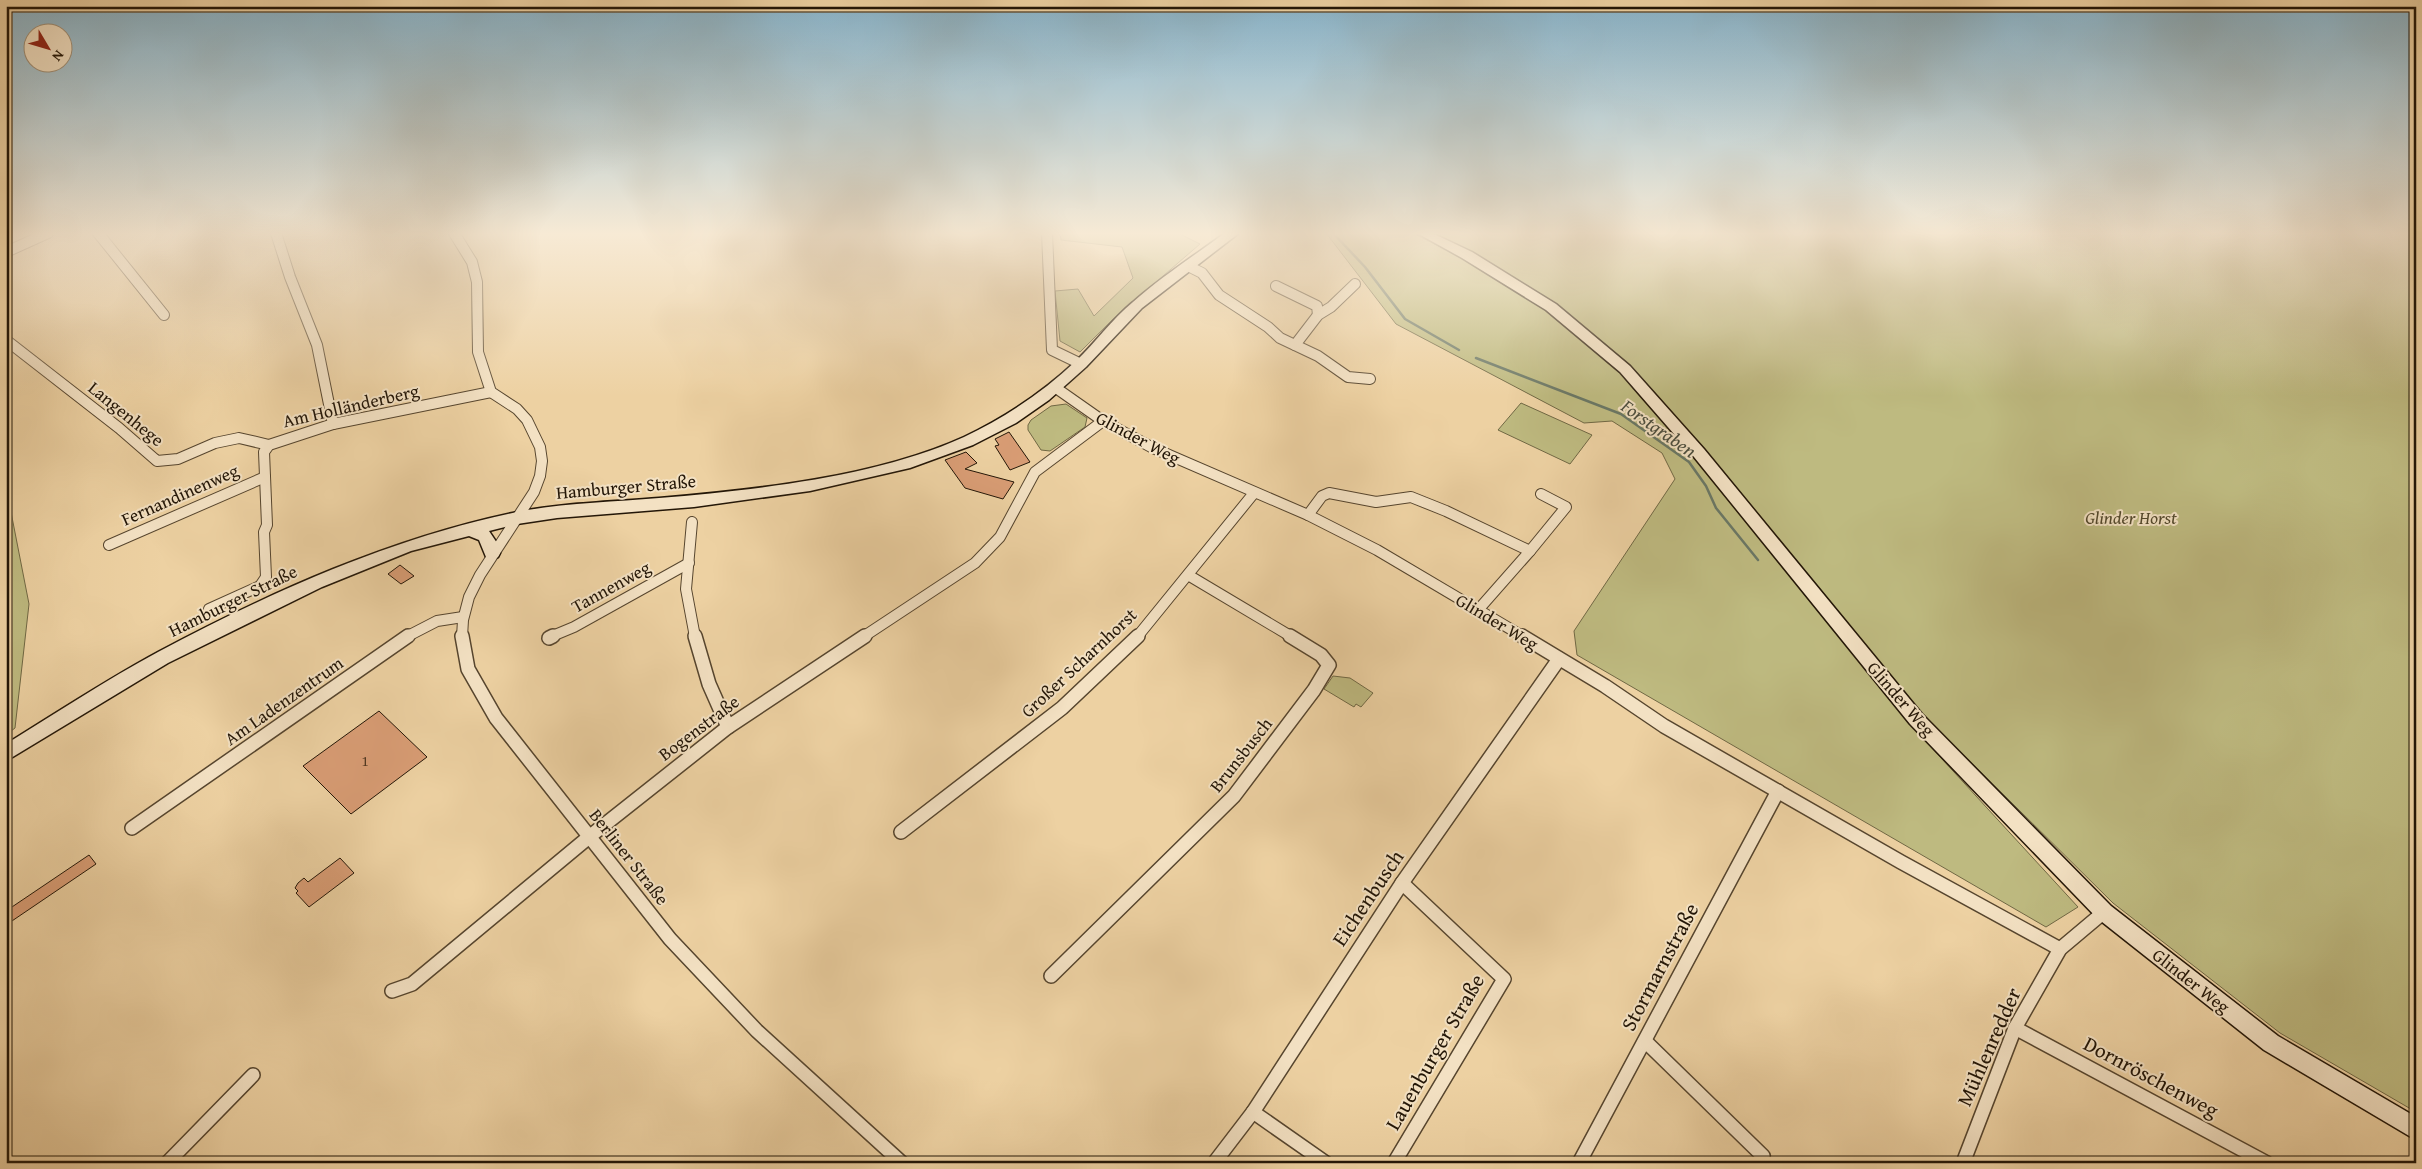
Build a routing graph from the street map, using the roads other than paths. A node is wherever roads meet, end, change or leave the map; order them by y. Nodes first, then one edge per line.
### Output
1 (142, 288) edge
2 (294, 288) edge
3 (477, 288) edge
4 (1049, 288) edge
5 (1161, 288) edge
6 (1213, 288) edge
7 (1279, 288) edge
8 (1351, 288) edge
9 (1520, 288) edge
10 (164, 315) dead end
11 (1318, 315) junction
12 (6, 340) edge
13 (1295, 345) junction
14 (1081, 364) junction
15 (1370, 380) dead end
16 (1056, 388) junction
17 (491, 392) junction
18 (1103, 421) junction
19 (332, 424) junction
20 (269, 446) junction
21 (265, 477) junction
22 (1254, 493) junction
23 (1542, 494) dead end
24 (1308, 515) junction
25 (517, 518) junction
26 (692, 522) dead end
27 (467, 530) junction
28 (109, 545) dead end
29 (1530, 551) junction
30 (492, 553) junction
31 (689, 563) junction
32 (1188, 575) junction
33 (209, 609) dead end
34 (1478, 610) junction
35 (463, 617) junction
36 (549, 638) dead end
37 (1559, 659) junction
38 (728, 726) junction
39 (6, 753) edge
40 (1778, 791) junction
41 (132, 828) dead end
42 (901, 832) dead end
43 (589, 837) junction
44 (1402, 884) junction
45 (2104, 912) junction
46 (2060, 949) junction
47 (1052, 976) dead end
48 (392, 991) dead end
49 (2016, 1028) junction
50 (1645, 1041) junction
51 (254, 1075) dead end
52 (1253, 1112) junction
53 (2416, 1129) edge
54 (166, 1163) edge
55 (902, 1163) edge
56 (1214, 1163) edge
57 (1326, 1163) edge
58 (1394, 1163) edge
59 (1579, 1163) edge
60 (1759, 1163) edge
61 (1963, 1163) edge
62 (2267, 1163) edge

1 - 10 street
2 - 19 street
3 - 17 street
4 - 14 street
5 - 14 main road, Hamburger Straße
6 - 13 street
7 - 11 street
8 - 11 street
9 - 45 main road, Glinder Weg
11 - 13 street
12 - 20 street, Langenhege
13 - 15 street
14 - 16 main road, Hamburger Straße
16 - 18 street, Glinder Weg
16 - 25 main road, Hamburger Straße
17 - 19 street, Am Holländerberg
17 - 25 street, Berliner Straße
18 - 22 street, Glinder Weg
18 - 38 street, Bogenstraße
19 - 20 street, Am Holländerberg
20 - 21 street, Am Holländerberg
21 - 28 street, Fernandinenweg
21 - 33 street, Am Holländerberg
22 - 24 street, Glinder Weg
22 - 32 street, Großer Scharnhorst
23 - 29 street
24 - 29 street
24 - 34 street, Glinder Weg
25 - 27 main road, Hamburger Straße
25 - 30 street, Berliner Straße
26 - 31 street
27 - 30 main road
27 - 39 main road, Hamburger Straße
29 - 34 street
30 - 35 street, Berliner Straße
31 - 36 street, Tannenweg
31 - 38 street
32 - 42 street, Großer Scharnhorst
32 - 47 street, Brunsbusch
34 - 37 street, Glinder Weg
35 - 41 street, Am Ladenzentrum
35 - 43 street, Berliner Straße
37 - 40 street, Glinder Weg
37 - 44 street, Eichenbusch
38 - 43 street, Bogenstraße
40 - 46 street, Glinder Weg
40 - 50 street, Stormarnstraße
43 - 48 street, Bogenstraße
43 - 55 street, Berliner Straße
44 - 52 street, Eichenbusch
44 - 58 street, Lauenburger Straße
45 - 46 street, Mühlenredder
45 - 53 main road, Glinder Weg
46 - 49 street, Mühlenredder
49 - 61 street, Mühlenredder
49 - 62 street, Dornröschenweg
50 - 59 street, Stormarnstraße
50 - 60 street
51 - 54 street
52 - 56 street, Eichenbusch
52 - 57 street

